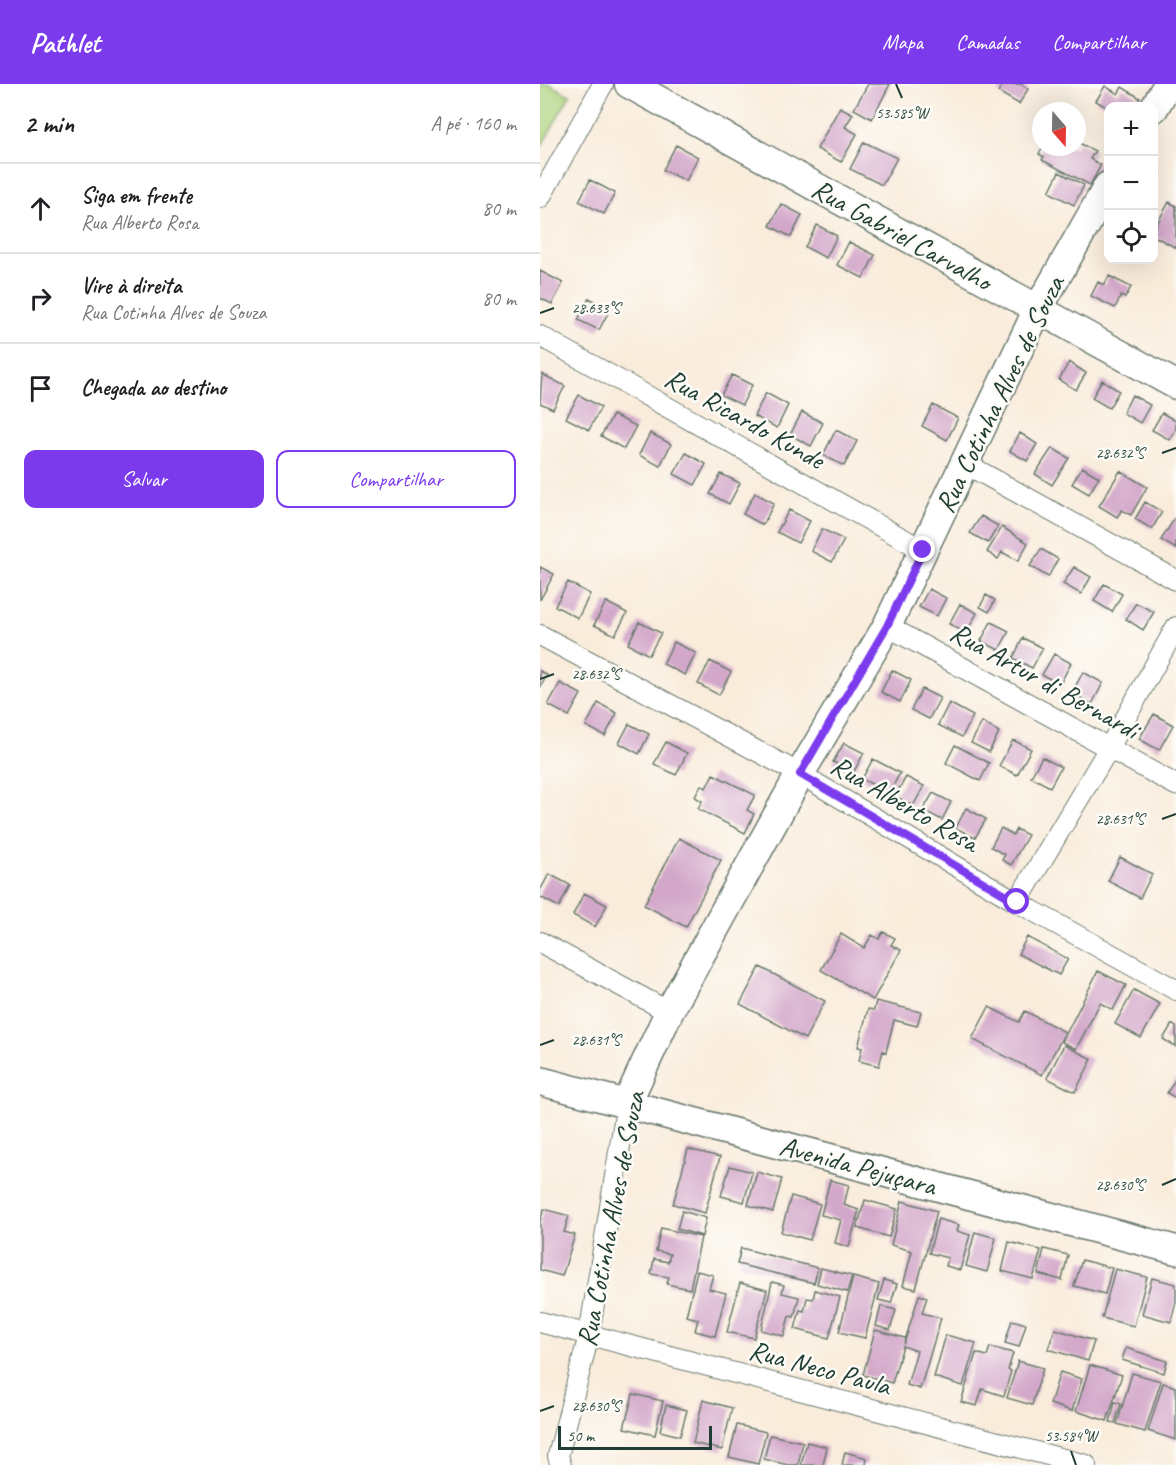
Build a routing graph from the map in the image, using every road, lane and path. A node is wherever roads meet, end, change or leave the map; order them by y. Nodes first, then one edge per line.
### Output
1 (603, 84) edge
2 (629, 84) edge
3 (1168, 84) edge
4 (1158, 102) edge
5 (1104, 193) edge
6 (540, 198) edge
7 (1038, 309) junction
8 (540, 336) edge
9 (1176, 385) edge
10 (964, 463) junction
11 (923, 550) junction
12 (1176, 580) edge
13 (887, 626) junction
14 (1176, 627) edge
15 (540, 635) edge
16 (1109, 748) junction
17 (800, 774) junction
18 (1176, 785) edge
19 (1017, 902) junction
20 (540, 942) edge
21 (1176, 990) edge
22 (669, 1012) junction
23 (540, 1081) edge
24 (627, 1103) junction
25 (1176, 1250) edge
26 (540, 1322) edge
27 (589, 1335) junction
28 (561, 1465) edge
29 (1086, 1465) edge

1 - 6 street
2 - 7 street, Rua Gabriel Carvalho
3 - 4 street
5 - 7 street, Rua Cotinha Alves de Souza
7 - 9 street, Rua Gabriel Carvalho
7 - 10 street, Rua Cotinha Alves de Souza
8 - 11 street, Rua Ricardo Kunde
10 - 11 street, Rua Cotinha Alves de Souza
10 - 12 street
11 - 13 street, Rua Cotinha Alves de Souza
13 - 16 street, Rua Artur di Bernardi
13 - 17 street, Rua Cotinha Alves de Souza
14 - 16 street
15 - 17 street, Rua Alberto Rosa
16 - 18 street, Rua Artur di Bernardi
16 - 19 street
17 - 19 street, Rua Alberto Rosa
17 - 22 street, Rua Cotinha Alves de Souza
19 - 21 street, Rua Alberto Rosa
20 - 22 street
22 - 24 street, Rua Cotinha Alves de Souza
23 - 24 street, Avenida Pejuçara
24 - 25 street, Avenida Pejuçara
24 - 27 street, Rua Cotinha Alves de Souza
26 - 27 street, Rua Neco Paula
27 - 28 street, Rua Cotinha Alves de Souza
27 - 29 street, Rua Neco Paula

